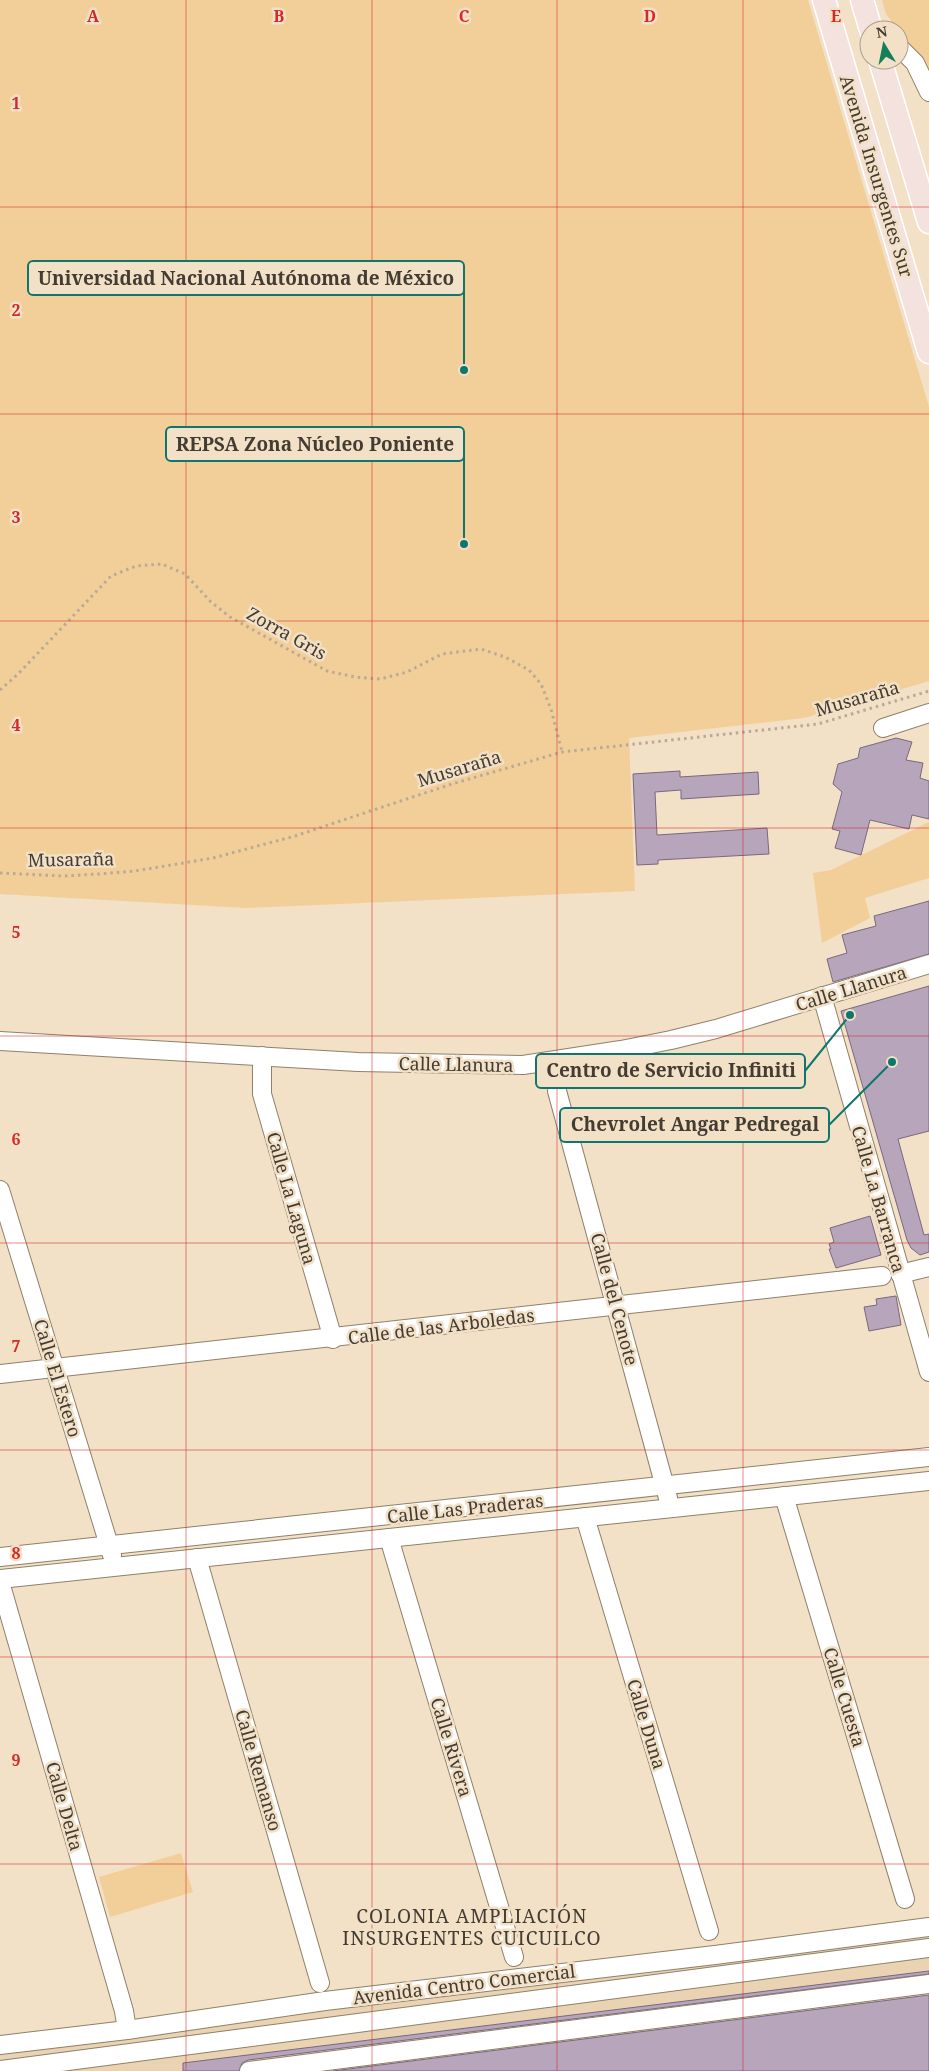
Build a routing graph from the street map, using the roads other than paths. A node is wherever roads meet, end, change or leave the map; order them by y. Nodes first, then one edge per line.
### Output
1 (824, 0) edge
2 (909, 57) edge
3 (883, 70) edge
4 (929, 92) edge
5 (929, 222) edge
6 (929, 352) edge
7 (929, 714) edge
8 (883, 728) dead end
9 (929, 964) edge
10 (822, 996) junction
11 (0, 1041) edge
12 (262, 1056) junction
13 (557, 1091) dead end
14 (0, 1190) edge
15 (929, 1267) edge
16 (900, 1274) junction
17 (882, 1276) dead end
18 (617, 1305) junction
19 (333, 1338) junction
20 (54, 1368) junction
21 (929, 1372) edge
22 (0, 1374) edge
23 (929, 1457) edge
24 (929, 1481) edge
25 (665, 1487) junction
26 (784, 1496) junction
27 (671, 1508) junction
28 (585, 1517) junction
29 (389, 1538) junction
30 (109, 1546) junction
31 (0, 1557) edge
32 (197, 1558) junction
33 (115, 1567) junction
34 (0, 1580) edge
35 (905, 1898) dead end
36 (929, 1927) edge
37 (709, 1931) dead end
38 (929, 1948) edge
39 (514, 1957) dead end
40 (320, 1983) dead end
41 (929, 1984) edge
42 (127, 2030) junction
43 (0, 2045) edge
44 (0, 2070) edge
45 (249, 2071) edge

1 - 6 main road, Avenida Insurgentes Sur
2 - 4 street
3 - 5 main road, Avenida Insurgentes Sur
7 - 8 street
9 - 10 street, Calle Llanura
10 - 12 street, Calle Llanura
10 - 16 street, Calle La Barranca
11 - 12 street, Calle Llanura
12 - 19 street, Calle La Laguna
13 - 18 street, Calle del Cenote
14 - 20 street, Calle El Estero
15 - 16 street
16 - 21 street, Calle La Barranca
17 - 18 street, Calle de las Arboledas
18 - 19 street, Calle de las Arboledas
18 - 25 street, Calle del Cenote
19 - 20 street, Calle de las Arboledas
20 - 22 street, Calle de las Arboledas
20 - 30 street, Calle El Estero
23 - 25 street, Calle Las Praderas
24 - 26 street, Calle Las Praderas
25 - 27 street, Calle del Cenote
25 - 30 street, Calle Las Praderas
26 - 27 street, Calle Las Praderas
26 - 35 street, Calle Cuesta
27 - 28 street, Calle Las Praderas
28 - 29 street, Calle Las Praderas
28 - 37 street, Calle Duna
29 - 32 street, Calle Las Praderas
29 - 39 street, Calle Rivera
30 - 31 street, Calle Las Praderas
30 - 33 street, Calle El Estero
32 - 33 street, Calle Las Praderas
32 - 40 street, Calle Remanso
33 - 34 street, Calle Las Praderas
34 - 42 street, Calle Delta
36 - 42 street, Avenida Centro Comercial
38 - 44 street
41 - 45 street
42 - 43 street, Avenida Centro Comercial

